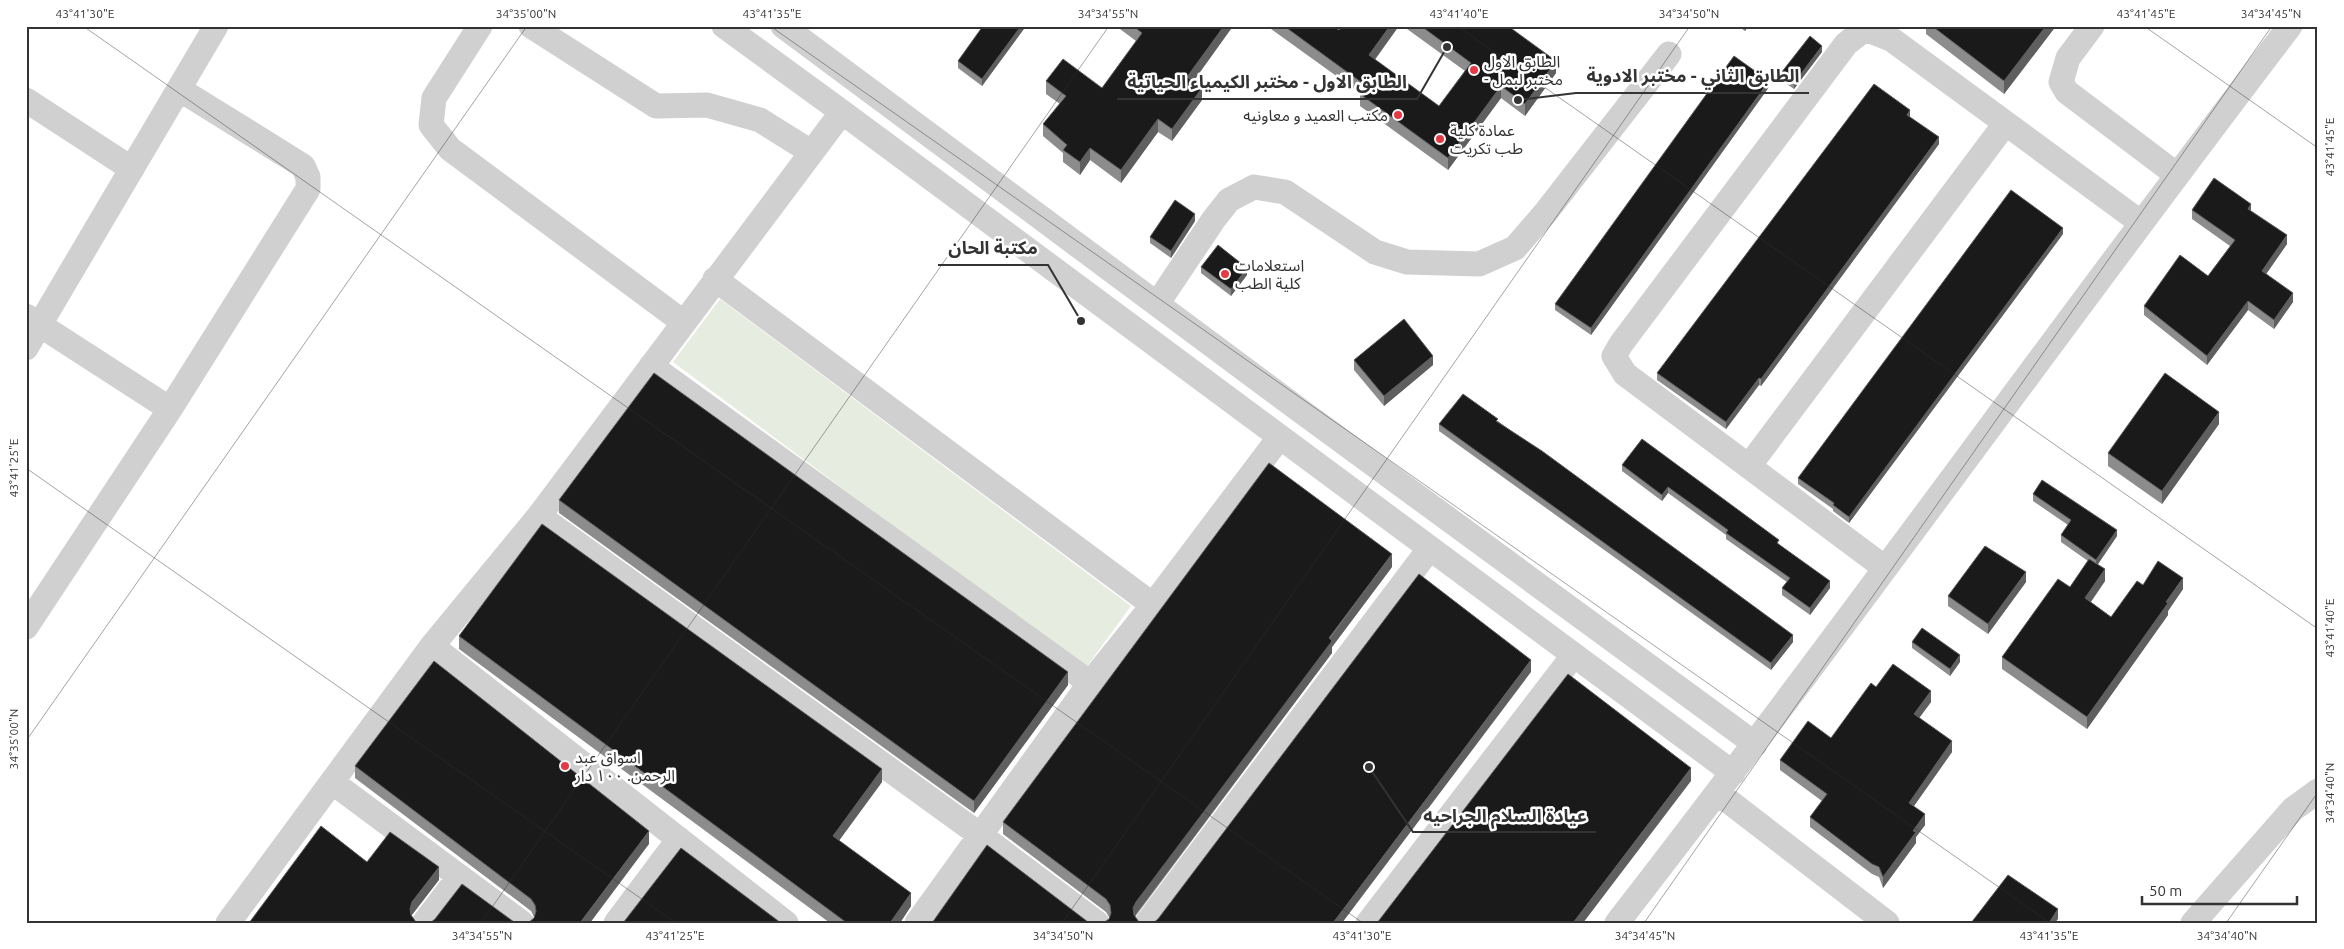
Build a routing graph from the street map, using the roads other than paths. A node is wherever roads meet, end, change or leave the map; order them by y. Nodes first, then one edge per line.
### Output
1 (216, 26) edge
2 (480, 26) edge
3 (531, 26) edge
4 (724, 26) edge
5 (783, 26) edge
6 (2092, 26) edge
7 (2290, 26) edge
8 (1670, 54) dead end
9 (179, 89) junction
10 (26, 100) edge
11 (842, 112) junction
12 (2005, 124) junction
13 (811, 152) junction
14 (132, 169) junction
15 (2177, 175) junction
16 (2140, 222) junction
17 (1076, 244) junction
18 (1056, 271) junction
19 (715, 279) junction
20 (1156, 304) junction
21 (33, 320) edge
22 (683, 322) junction
23 (26, 348) edge
24 (651, 366) junction
25 (170, 408) junction
26 (1279, 438) junction
27 (1749, 466) junction
28 (539, 516) junction
29 (1430, 548) junction
30 (1885, 568) junction
31 (1153, 605) junction
32 (26, 627) edge
33 (432, 646) junction
34 (1573, 656) junction
35 (1090, 683) junction
36 (1755, 744) junction
37 (332, 782) junction
38 (1725, 783) junction
39 (2318, 791) edge
40 (980, 835) junction
41 (679, 839) junction
42 (459, 877) junction
43 (228, 923) edge
44 (424, 923) edge
45 (522, 923) edge
46 (616, 923) edge
47 (786, 923) edge
48 (917, 923) edge
49 (1097, 923) edge
50 (1147, 923) edge
51 (1368, 923) edge
52 (1617, 923) edge
53 (1886, 923) edge
54 (2193, 923) edge

1 - 9 street
2 - 22 street
3 - 13 street
4 - 11 street
5 - 17 street
6 - 15 street
7 - 15 street
8 - 20 street
9 - 14 street
9 - 25 street
10 - 14 street
11 - 13 street
11 - 18 street
12 - 16 street
12 - 27 street
12 - 27 street
13 - 19 street
14 - 21 street
15 - 16 street
16 - 30 street
17 - 18 street
17 - 20 street
18 - 26 street
19 - 22 street
19 - 31 street
20 - 36 street
21 - 23 street
21 - 25 street
22 - 24 street
24 - 28 street
24 - 35 street
25 - 32 street
26 - 29 street
26 - 31 street
27 - 30 street
28 - 33 street
28 - 40 street
29 - 34 street
29 - 50 street
30 - 36 street
31 - 35 street
33 - 37 street
33 - 41 street
34 - 38 street
34 - 51 street
35 - 40 street
36 - 38 street
37 - 42 street
37 - 43 street
38 - 52 street
38 - 53 street
39 - 54 street
40 - 48 street
40 - 49 street
41 - 46 street
41 - 47 street
42 - 44 street
42 - 45 street

